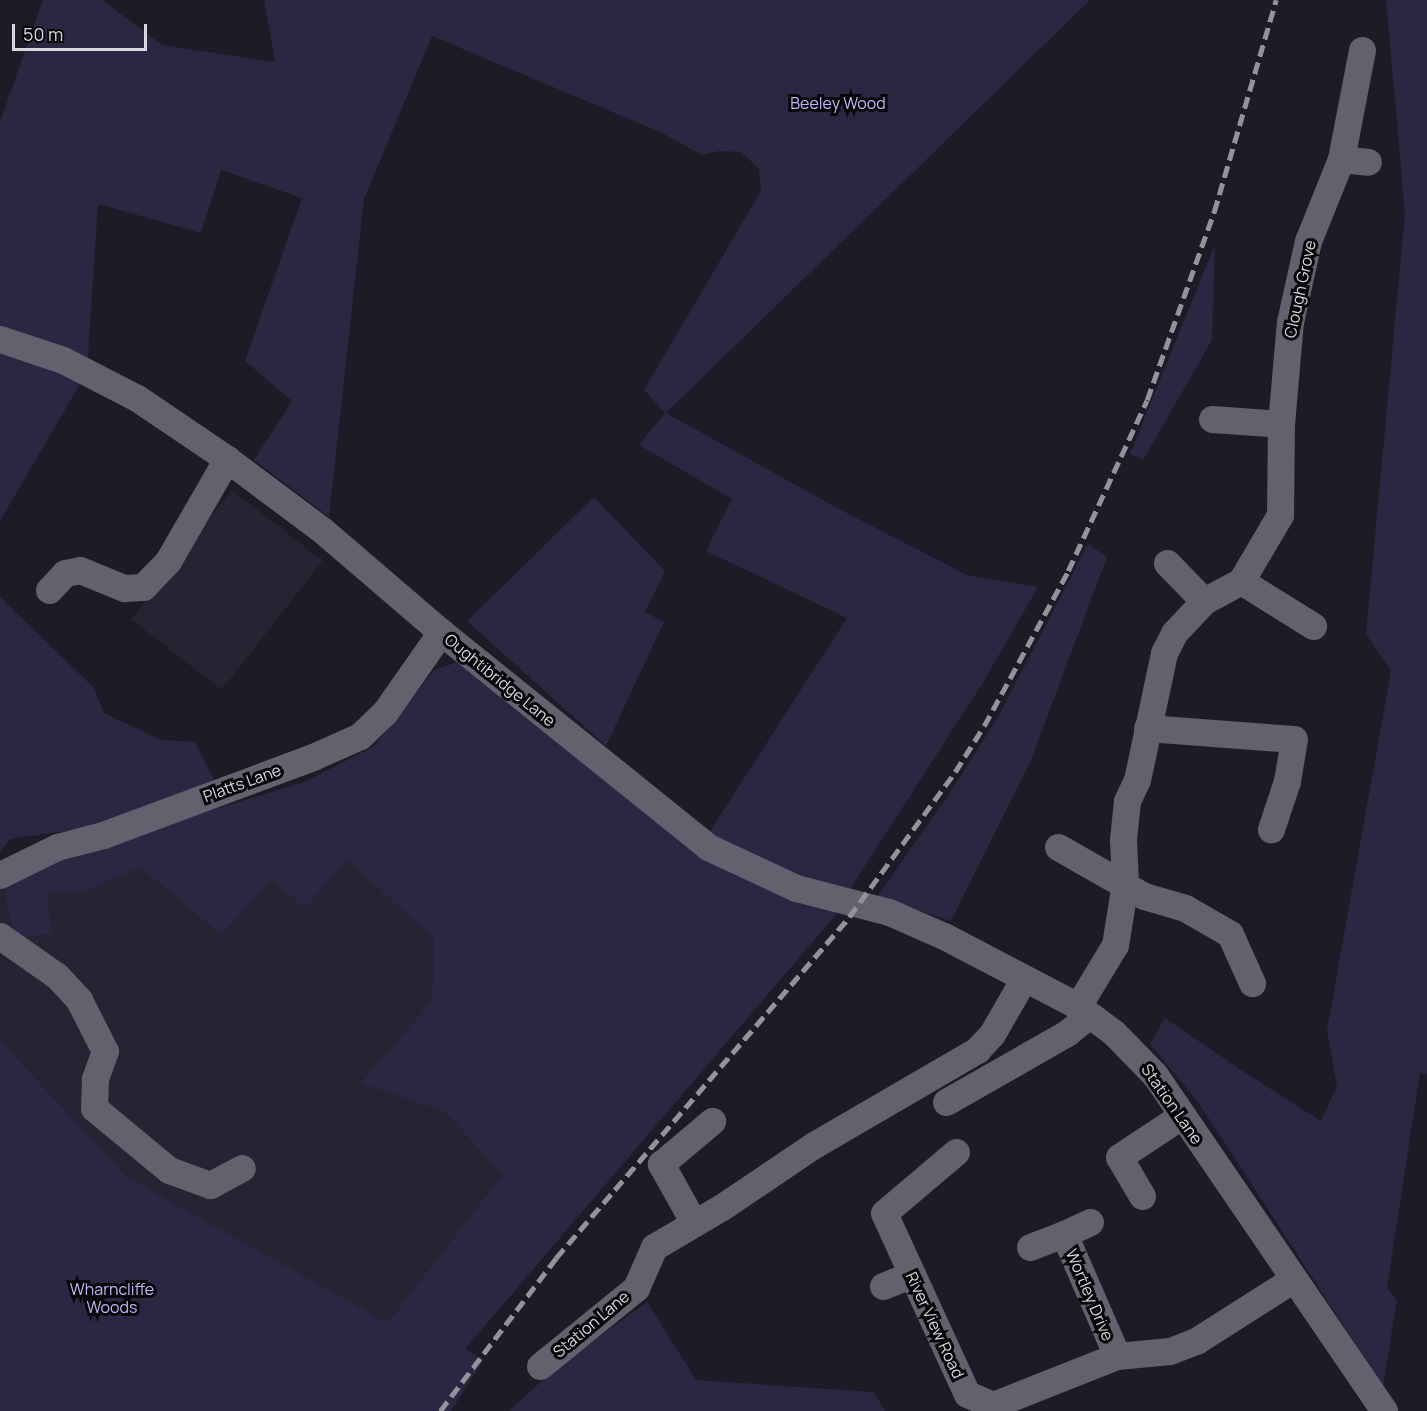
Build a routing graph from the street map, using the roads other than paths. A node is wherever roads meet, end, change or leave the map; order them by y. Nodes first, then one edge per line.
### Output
1 (1362, 50) dead end
2 (1341, 159) junction
3 (1368, 162) dead end
4 (0, 339) edge
5 (1212, 419) dead end
6 (1281, 424) junction
7 (227, 459) junction
8 (1167, 563) dead end
9 (1241, 581) junction
10 (49, 590) dead end
11 (1204, 601) junction
12 (1313, 626) dead end
13 (441, 632) junction
14 (1147, 728) junction
15 (1271, 829) dead end
16 (1058, 847) dead end
17 (0, 875) edge
18 (1125, 883) junction
19 (0, 936) edge
20 (1023, 980) junction
21 (1252, 983) dead end
22 (1083, 1011) junction
23 (946, 1102) dead end
24 (1181, 1116) junction
25 (712, 1121) dead end
26 (956, 1152) dead end
27 (242, 1168) dead end
28 (1142, 1196) dead end
29 (1090, 1222) dead end
30 (694, 1223) junction
31 (1064, 1233) junction
32 (1030, 1247) dead end
33 (912, 1274) junction
34 (1292, 1280) junction
35 (883, 1286) dead end
36 (1117, 1356) junction
37 (540, 1366) dead end
38 (1384, 1411) edge

1 - 2 street, Clough Grove
2 - 3 street
2 - 6 street, Clough Grove
4 - 7 street, Oughtibridge Lane
5 - 6 street
6 - 9 street, Clough Grove
7 - 10 street
7 - 13 street, Oughtibridge Lane
8 - 11 street
9 - 11 street
9 - 12 street
11 - 14 street
13 - 17 street, Platts Lane
13 - 20 street, Oughtibridge Lane
14 - 15 street
14 - 18 street
16 - 18 street
18 - 21 street
18 - 22 street
19 - 27 street
20 - 22 street, Station Lane
20 - 30 street, Station Lane
22 - 23 street
22 - 24 street, Station Lane
24 - 28 street
24 - 34 street, Station Lane
25 - 30 street
26 - 33 street, River View Road
29 - 31 street, Wortley Drive
30 - 37 street, Station Lane
31 - 32 street, Wortley Drive
31 - 36 street, Wortley Drive
33 - 35 street
33 - 36 street, River View Road
34 - 36 street, River View Road
34 - 38 street, Station Lane

